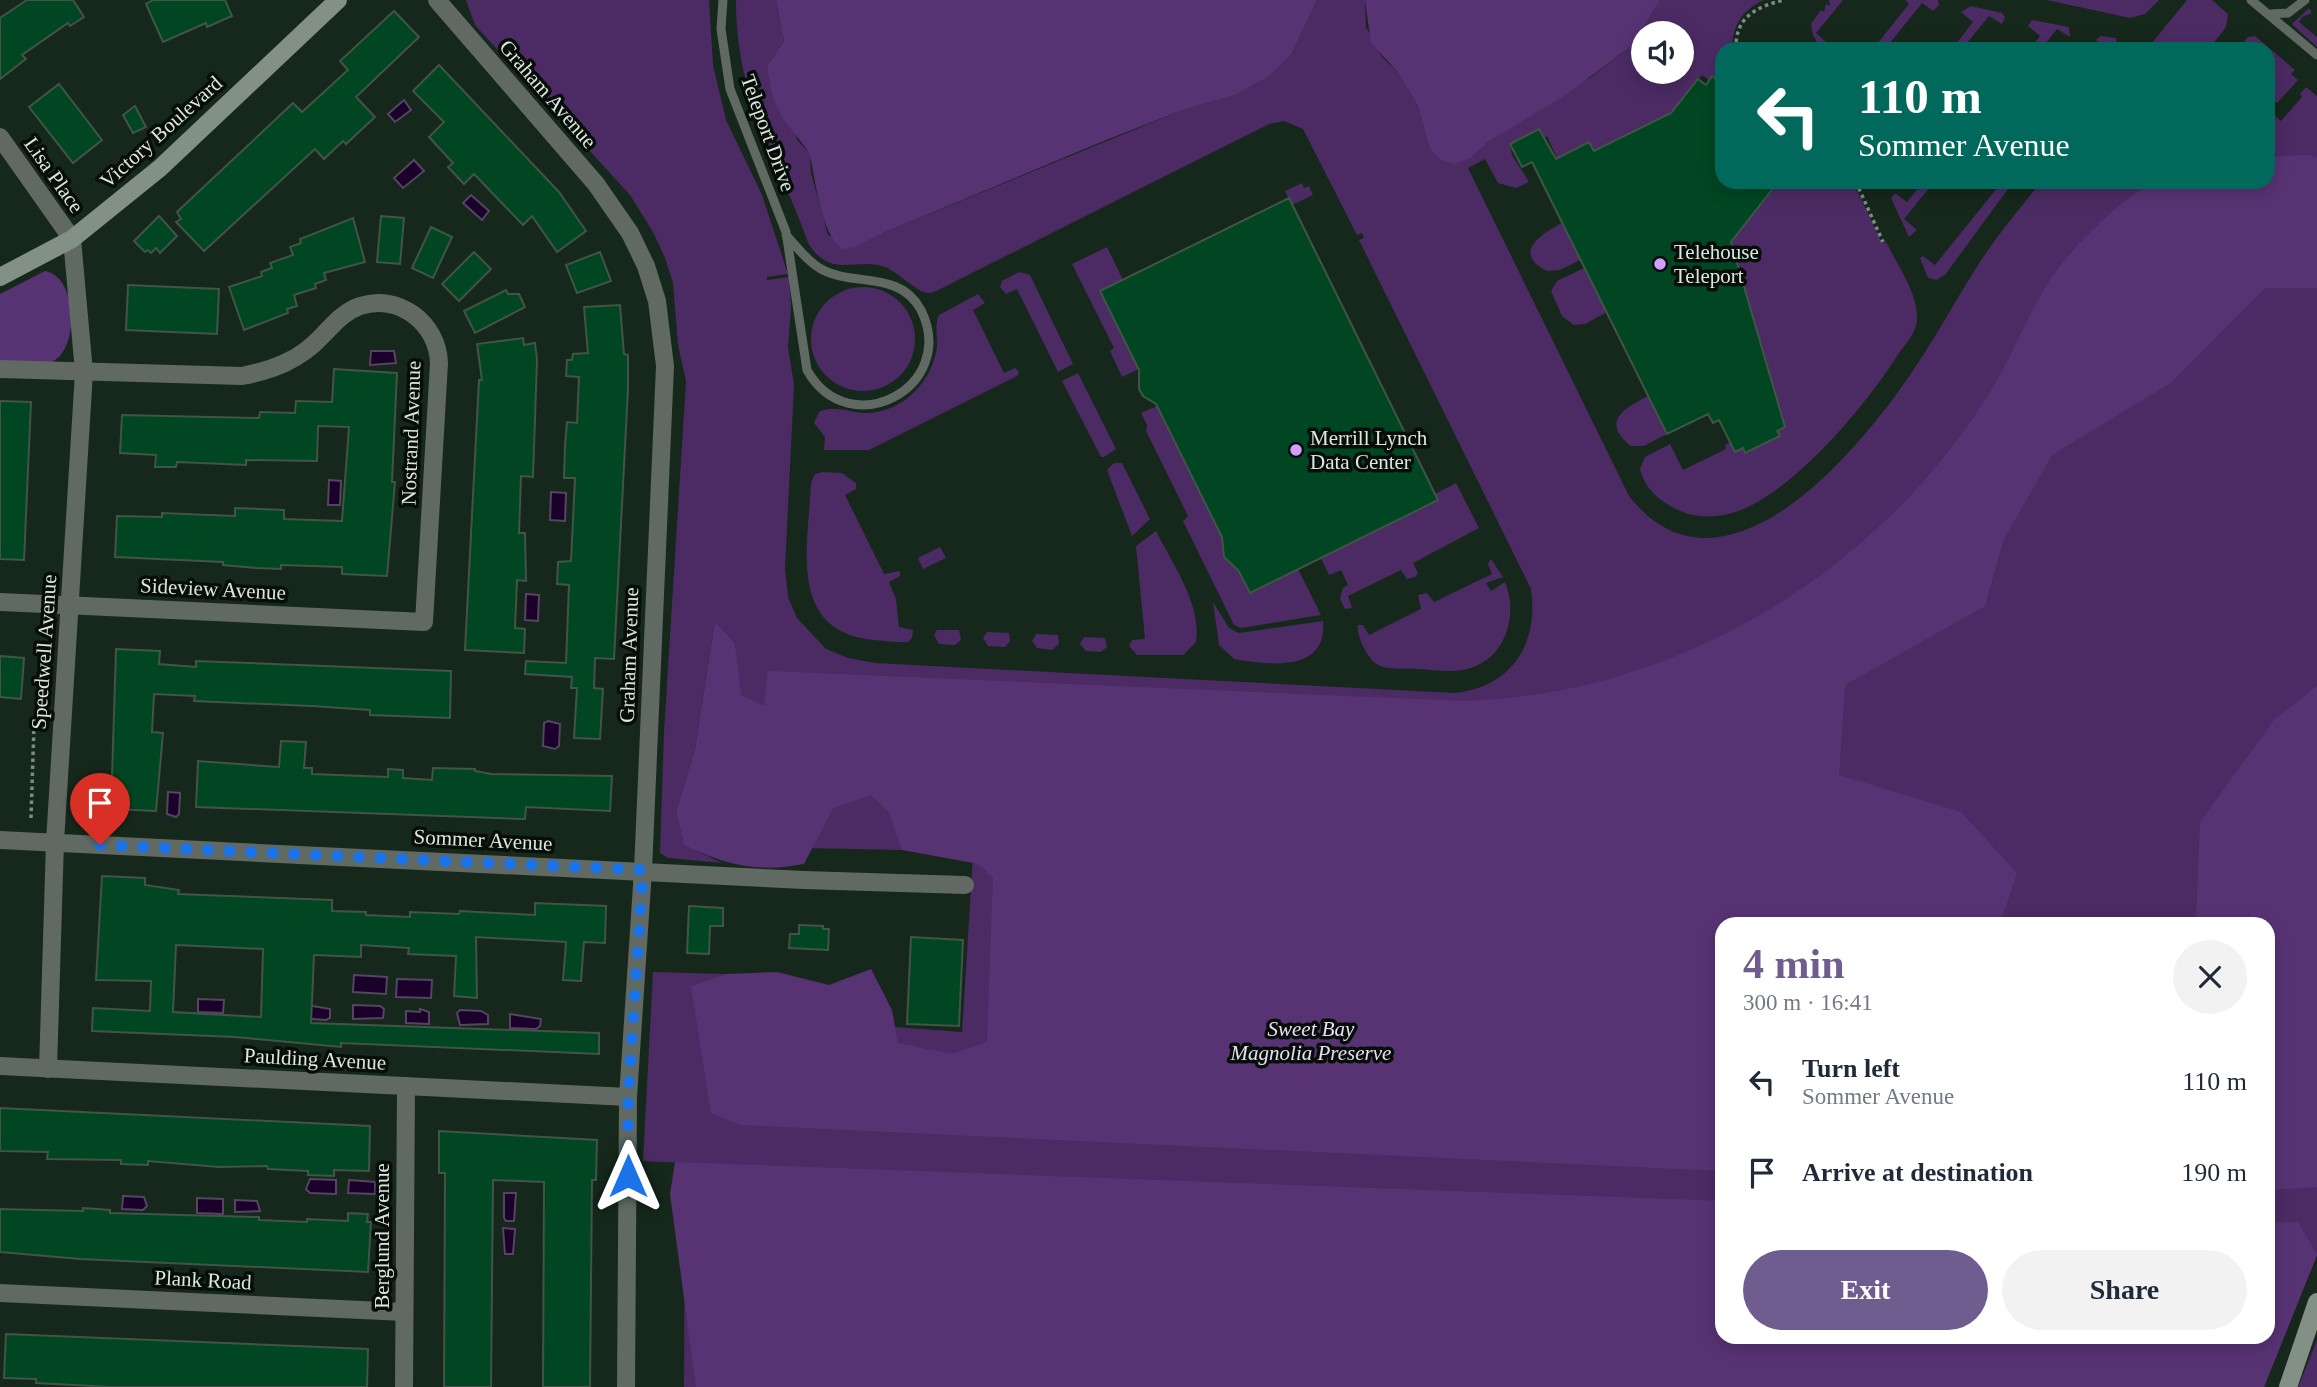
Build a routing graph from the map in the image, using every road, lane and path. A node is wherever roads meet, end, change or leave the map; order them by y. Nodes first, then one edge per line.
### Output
1 (338, 0) edge
2 (437, 0) edge
3 (723, 0) edge
4 (1784, 0) edge
5 (2252, 0) edge
6 (2305, 0) edge
7 (2271, 14) junction
8 (1737, 42) edge
9 (2317, 55) edge
10 (0, 136) edge
11 (6, 156) edge
12 (1859, 189) edge
13 (786, 235) junction
14 (72, 239) junction
15 (1883, 242) dead end
16 (0, 277) edge
17 (0, 369) edge
18 (84, 372) junction
19 (0, 602) edge
20 (71, 605) junction
21 (424, 622) joint
22 (34, 726) dead end
23 (31, 818) dead end
24 (0, 840) edge
25 (55, 842) junction
26 (643, 870) junction
27 (965, 885) dead end
28 (0, 1066) edge
29 (48, 1069) junction
30 (406, 1086) junction
31 (628, 1097) junction
32 (0, 1293) edge
33 (2317, 1302) edge
34 (404, 1312) junction
35 (404, 1387) edge
36 (626, 1387) edge
37 (2288, 1387) edge

1 - 14 main road, Victory Boulevard
2 - 26 street, Graham Avenue
3 - 13 lane, Teleport Drive
4 - 8 path
5 - 7 lane
6 - 7 lane
7 - 9 lane
10 - 11 street, Lisa Place
11 - 14 street, Lisa Place
12 - 15 path
13 - 13 lane, Teleport Drive
14 - 16 main road, Victory Boulevard
14 - 18 street, Speedwell Avenue
17 - 18 street, Nostrand Avenue
18 - 20 street, Speedwell Avenue
18 - 21 street, Nostrand Avenue
19 - 20 street, Sideview Avenue
20 - 21 street, Sideview Avenue
20 - 25 street, Speedwell Avenue
22 - 23 path
24 - 25 street, Sommer Avenue
25 - 26 street, Sommer Avenue
25 - 29 street, Speedwell Avenue
26 - 27 street, Sommer Avenue
26 - 31 street, Graham Avenue
28 - 29 street, Paulding Avenue
29 - 30 street, Paulding Avenue
30 - 31 street, Paulding Avenue
30 - 34 street, Berglund Avenue
31 - 36 street, Graham Avenue
32 - 34 street, Plank Road
33 - 37 main road
34 - 35 street, Berglund Avenue

